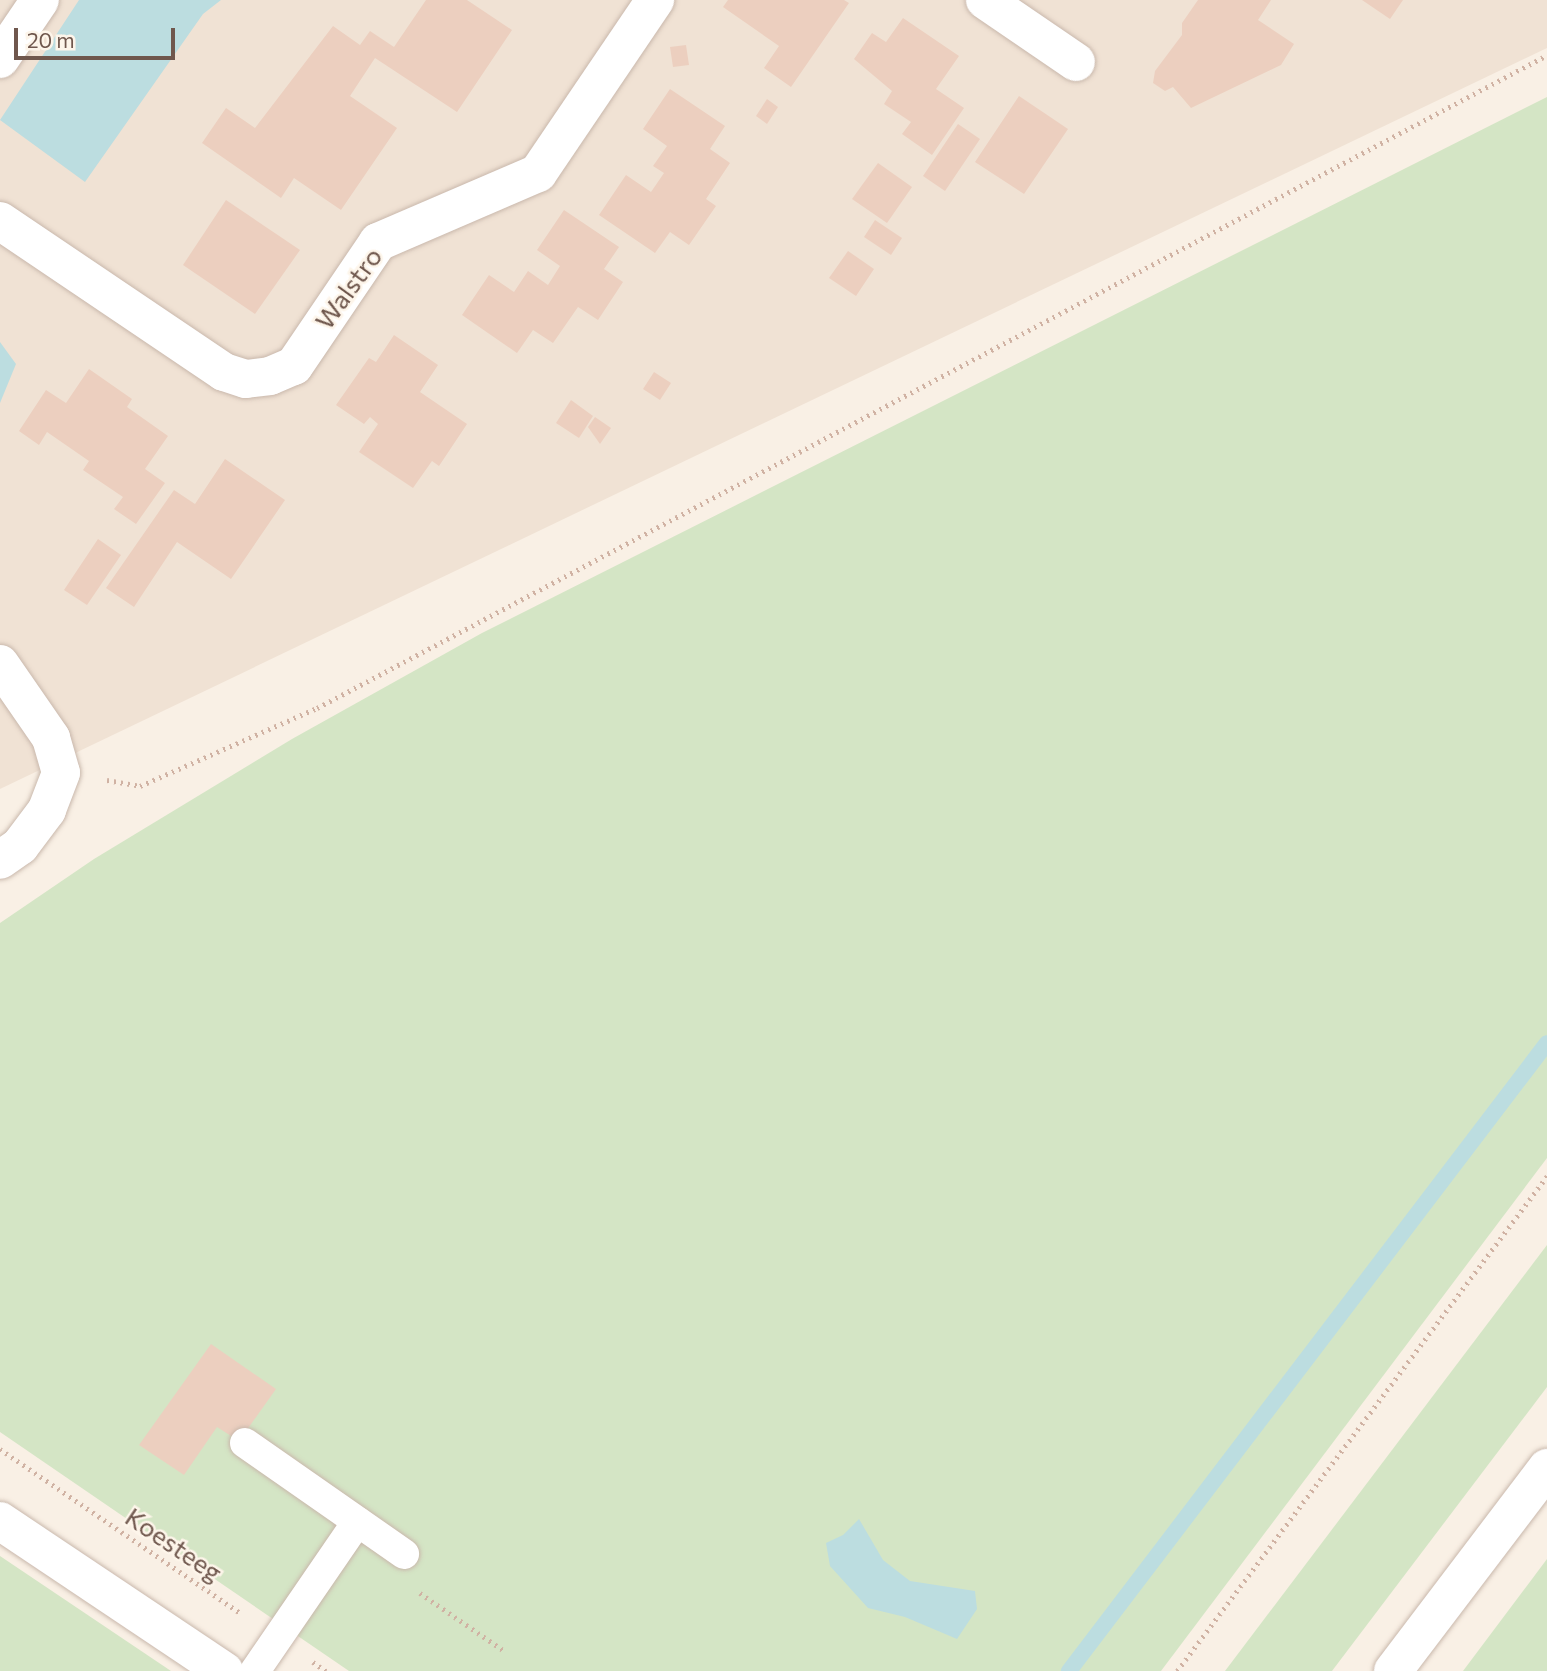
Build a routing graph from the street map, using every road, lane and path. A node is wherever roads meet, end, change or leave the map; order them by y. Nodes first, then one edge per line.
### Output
1 (40, 0) edge
2 (655, 0) edge
3 (985, 0) edge
4 (1547, 55) edge
5 (0, 59) edge
6 (1076, 62) dead end
7 (0, 221) edge
8 (0, 664) edge
9 (61, 773) junction
10 (0, 860) edge
11 (1547, 1176) edge
12 (245, 1443) dead end
13 (0, 1449) edge
14 (1547, 1468) edge
15 (0, 1521) edge
16 (358, 1522) junction
17 (404, 1554) joint
18 (278, 1638) junction
19 (503, 1650) dead end
20 (223, 1671) edge
21 (255, 1671) edge
22 (327, 1671) edge
23 (1177, 1671) edge
24 (1393, 1671) edge

1 - 5 street
2 - 7 street, Walstro
3 - 6 street
4 - 9 path
8 - 9 street
9 - 10 street
11 - 23 path
12 - 16 lane
13 - 18 path, Koesteeg
14 - 24 street
15 - 20 street
16 - 17 lane
16 - 18 lane
17 - 19 path
18 - 21 lane
18 - 22 path, Koesteeg

